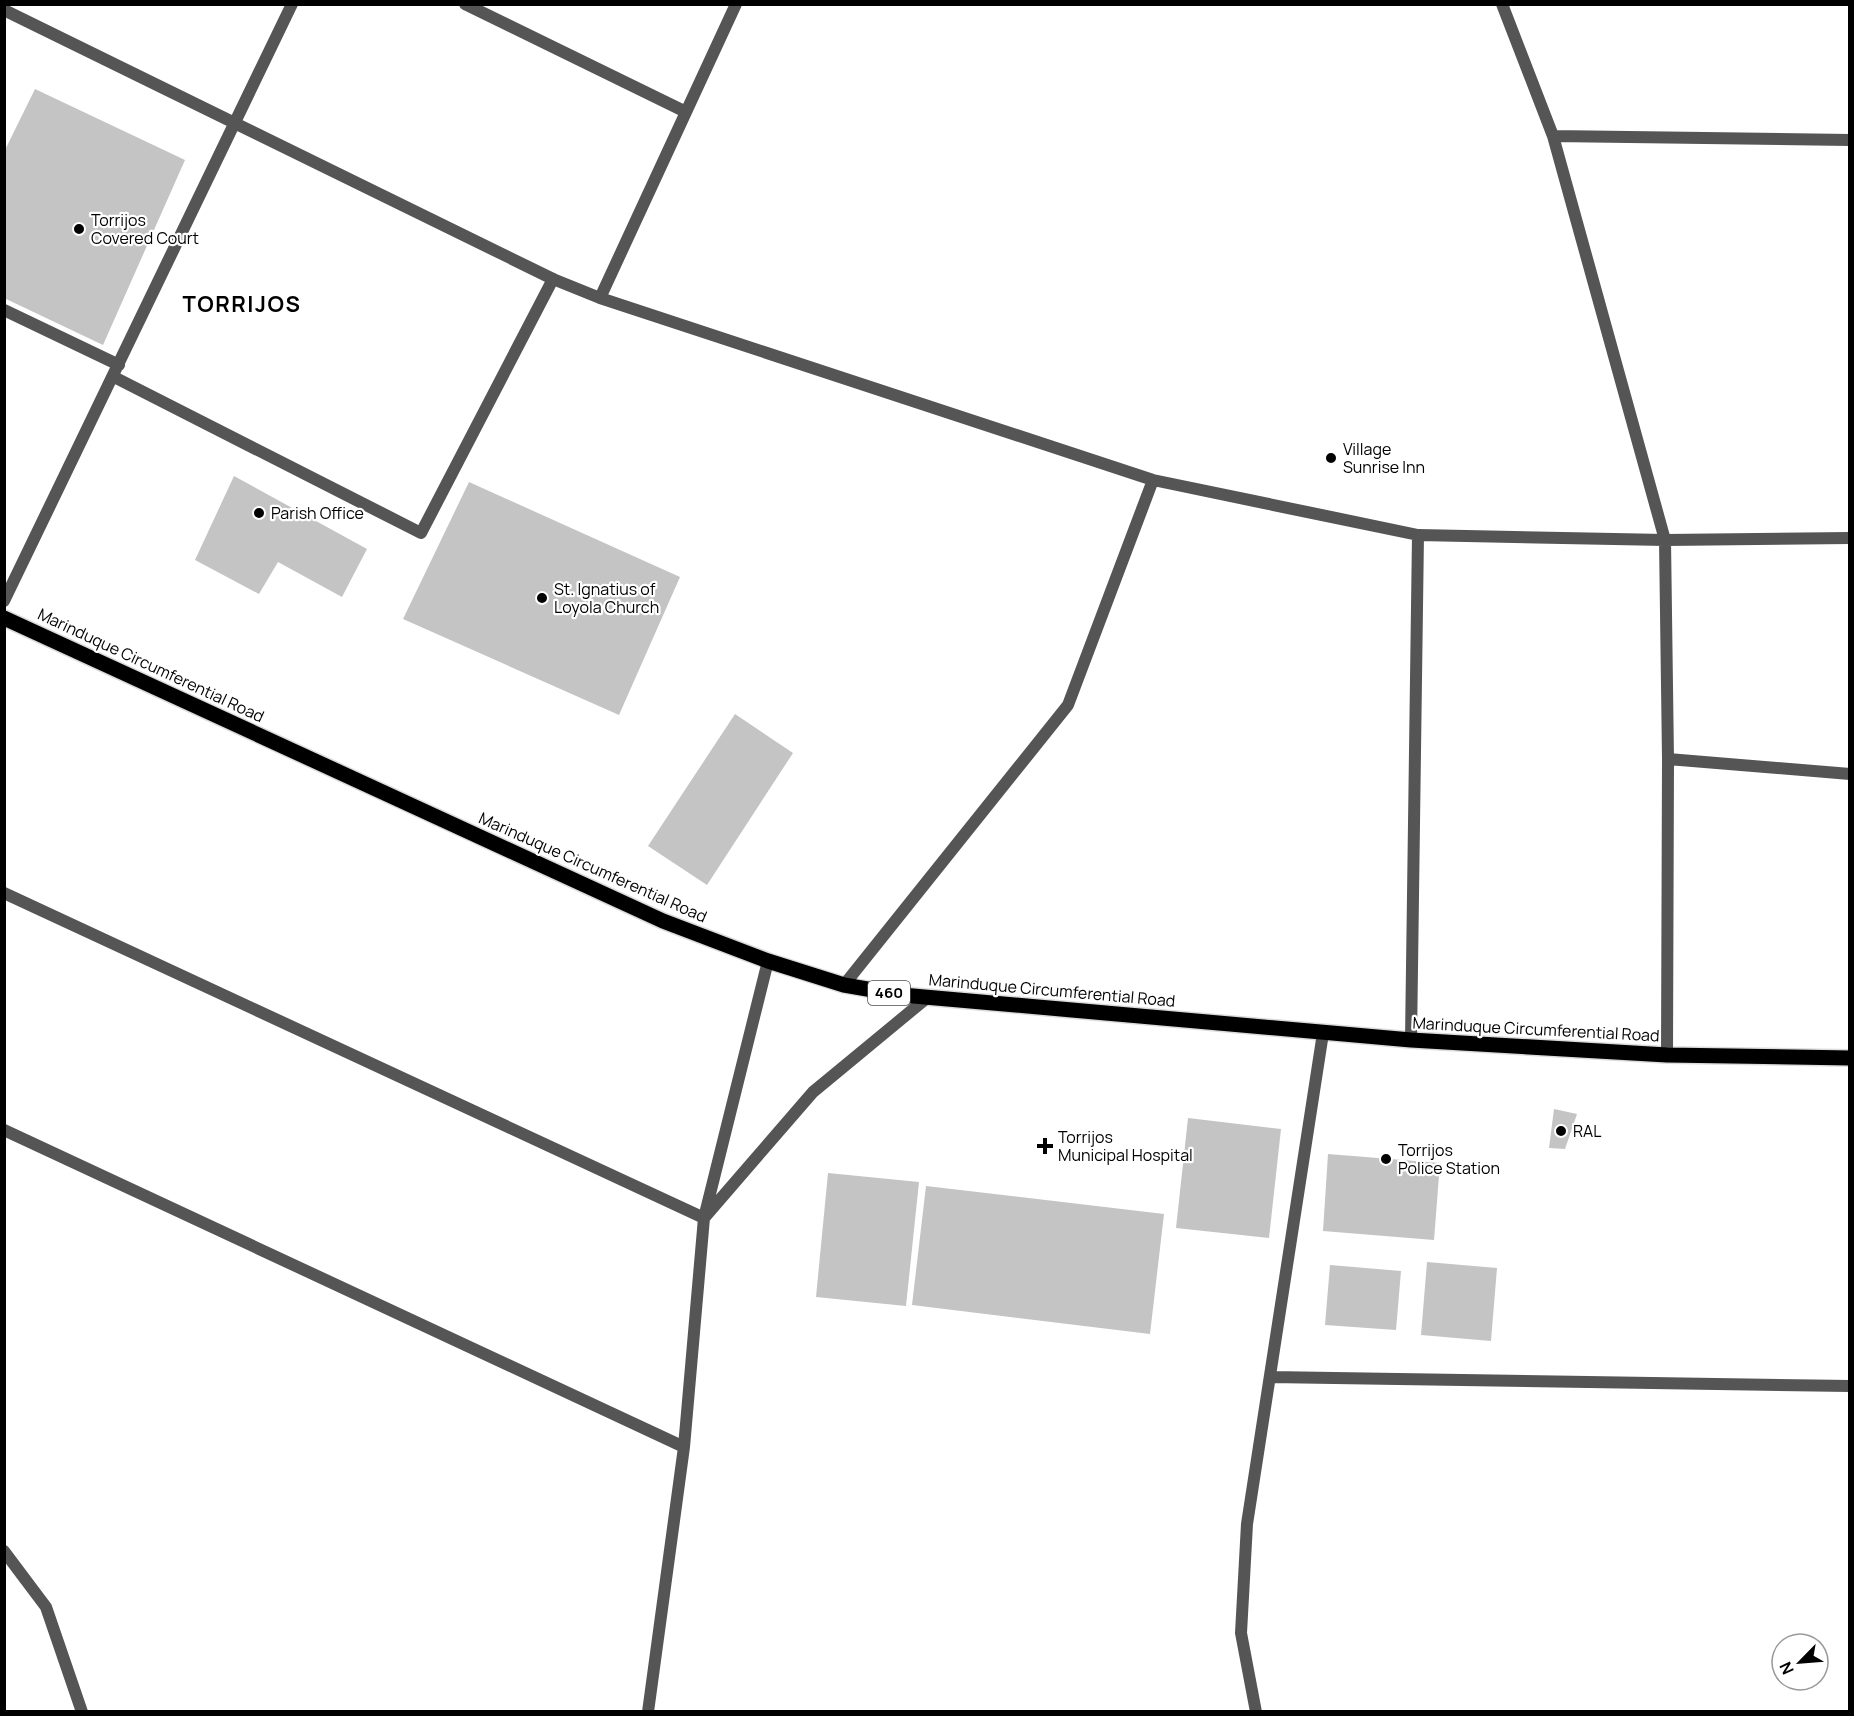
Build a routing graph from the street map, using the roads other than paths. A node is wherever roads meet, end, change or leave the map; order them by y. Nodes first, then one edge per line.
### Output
1 (292, 4) edge
2 (465, 4) edge
3 (736, 4) edge
4 (1502, 4) edge
5 (4, 10) edge
6 (686, 112) junction
7 (236, 122) junction
8 (1553, 136) junction
9 (1850, 140) edge
10 (553, 279) junction
11 (600, 298) junction
12 (4, 310) edge
13 (116, 371) junction
14 (1153, 480) junction
15 (1418, 535) junction
16 (1850, 538) edge
17 (1665, 540) junction
18 (4, 601) edge
19 (4, 618) edge
20 (1668, 759) junction
21 (1850, 774) edge
22 (4, 893) edge
23 (768, 961) junction
24 (844, 985) junction
25 (928, 997) junction
26 (1323, 1033) junction
27 (1411, 1040) junction
28 (1667, 1055) junction
29 (1850, 1058) edge
30 (4, 1130) edge
31 (704, 1218) junction
32 (1270, 1377) junction
33 (1850, 1386) edge
34 (684, 1448) junction
35 (4, 1551) edge
36 (82, 1712) edge
37 (648, 1712) edge
38 (1256, 1712) edge

1 - 7 street
2 - 6 street
3 - 6 street
4 - 8 street
5 - 7 street
6 - 11 street
7 - 10 street
7 - 13 street
8 - 9 street
8 - 17 street
10 - 11 street
10 - 13 street
11 - 14 street
12 - 13 street
13 - 18 street
14 - 15 street
14 - 24 street
15 - 17 street
15 - 27 street
16 - 17 street
17 - 20 street
19 - 23 main road, Marinduque Circumferential Road / 460
20 - 21 street
20 - 28 street
22 - 31 street
23 - 24 main road, Marinduque Circumferential Road / 460
23 - 31 street
24 - 25 main road, Marinduque Circumferential Road / 460
25 - 26 main road, Marinduque Circumferential Road / 460
25 - 31 street
26 - 27 main road, Marinduque Circumferential Road / 460
26 - 32 street
27 - 28 main road, Marinduque Circumferential Road / 460
28 - 29 main road, Marinduque Circumferential Road / 460
30 - 34 street
31 - 34 street
32 - 33 street
32 - 38 street
34 - 37 street
35 - 36 street

